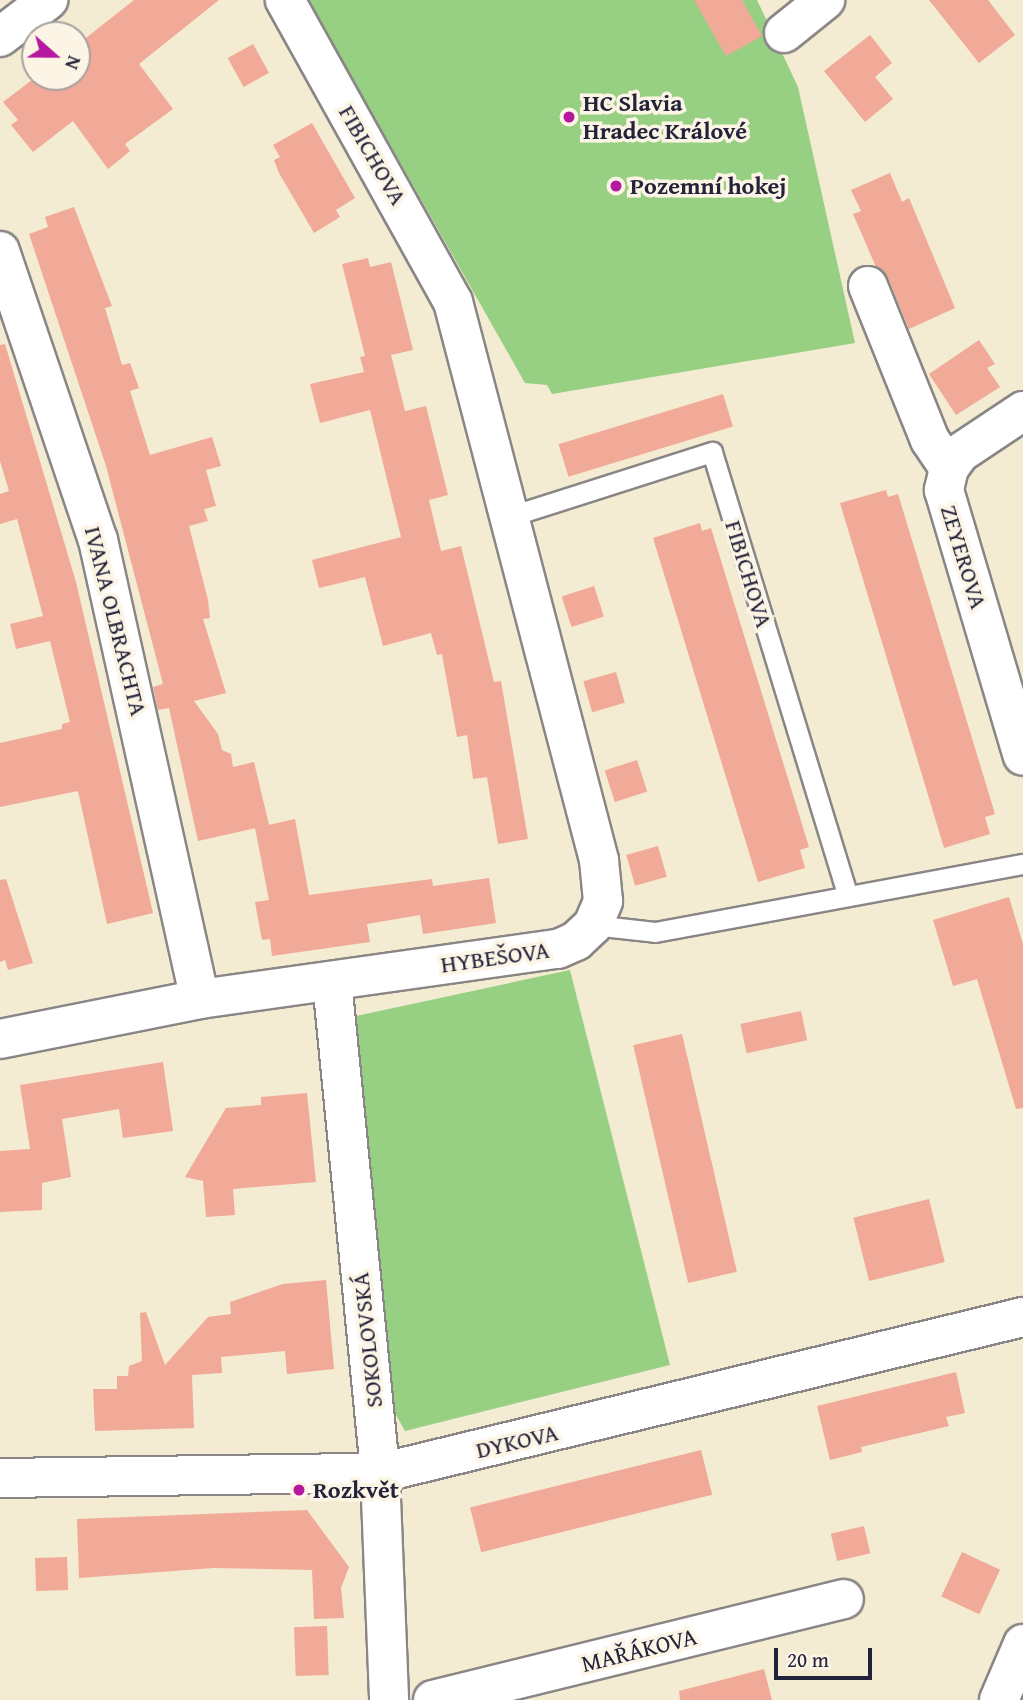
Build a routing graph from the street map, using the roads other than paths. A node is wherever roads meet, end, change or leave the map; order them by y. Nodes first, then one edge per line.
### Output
1 (48, 0) edge
2 (285, 0) edge
3 (825, 0) edge
4 (784, 33) dead end
5 (0, 37) edge
6 (0, 251) edge
7 (868, 286) dead end
8 (1023, 411) edge
9 (949, 468) junction
10 (511, 516) junction
11 (1023, 756) edge
12 (1023, 864) edge
13 (848, 896) junction
14 (593, 925) junction
15 (332, 981) junction
16 (200, 999) junction
17 (0, 1039) edge
18 (1023, 1317) edge
19 (380, 1474) junction
20 (0, 1478) edge
21 (844, 1599) dead end
22 (1023, 1644) edge
23 (390, 1700) edge
24 (433, 1700) edge
25 (999, 1700) edge

1 - 5 street
2 - 10 street, FIBICHOVA
3 - 4 street
6 - 16 street, IVANA OLBRACHTA
7 - 9 street, ZEYEROVA
8 - 9 street
9 - 11 street, ZEYEROVA
10 - 13 lane, FIBICHOVA
10 - 14 street, FIBICHOVA
12 - 13 lane
13 - 14 lane
14 - 15 street, HYBEŠOVA
15 - 16 street, HYBEŠOVA
15 - 19 street, SOKOLOVSKÁ
16 - 17 street, HYBEŠOVA
18 - 19 street, DYKOVA
19 - 20 street, DYKOVA
19 - 23 street, SOKOLOVSKÁ
21 - 24 street, MAŘÁKOVA
22 - 25 street

